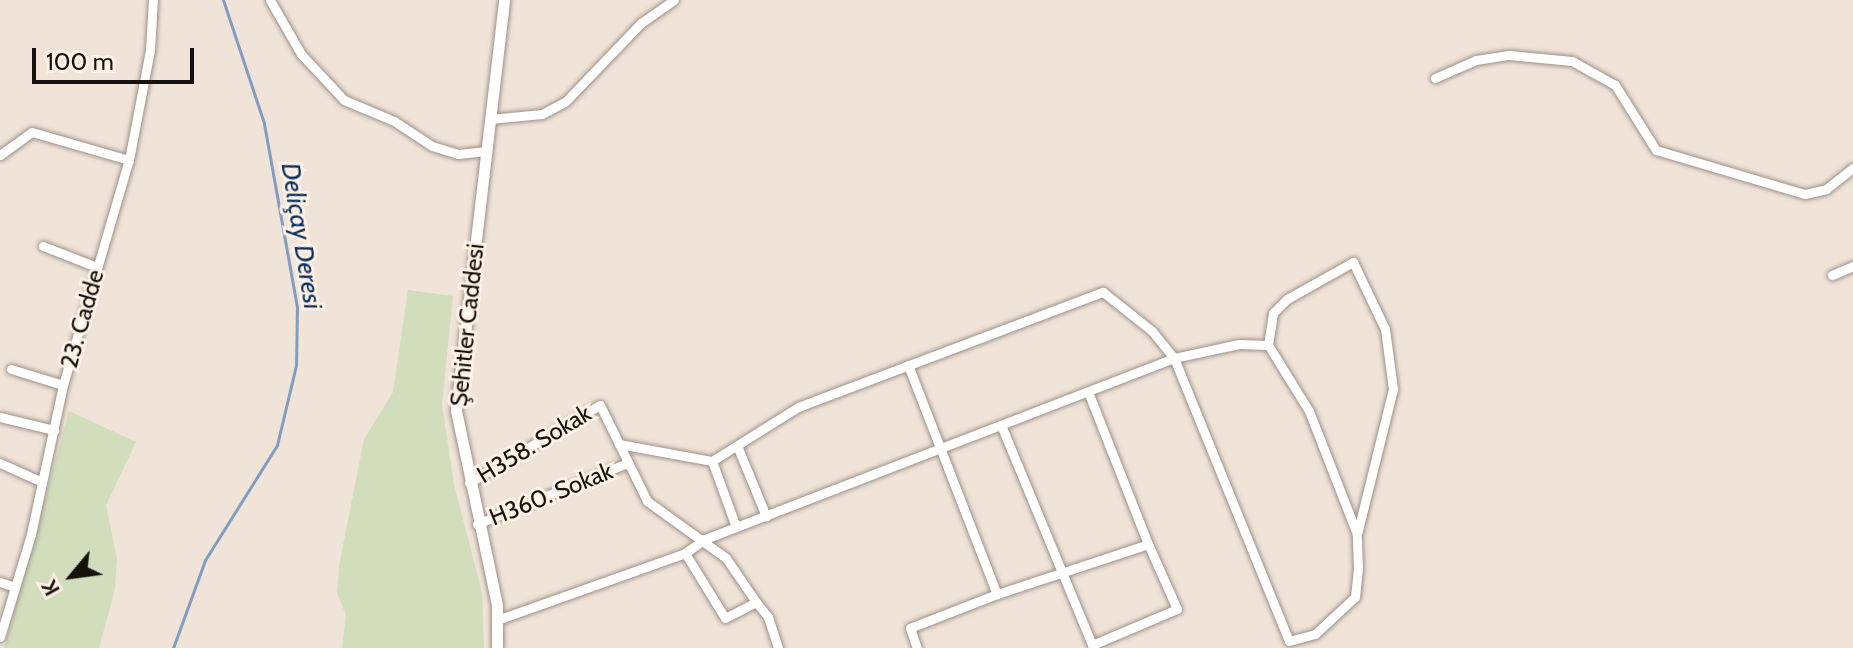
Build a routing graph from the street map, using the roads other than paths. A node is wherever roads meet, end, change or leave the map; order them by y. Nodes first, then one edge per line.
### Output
1 (153, 0) edge
2 (270, 0) edge
3 (504, 0) edge
4 (674, 0) edge
5 (1435, 78) dead end
6 (490, 119) junction
7 (487, 151) junction
8 (0, 155) edge
9 (129, 160) junction
10 (1853, 168) edge
11 (43, 246) dead end
12 (1853, 266) edge
13 (97, 267) junction
14 (1832, 275) dead end
15 (1268, 345) junction
16 (1174, 358) junction
17 (908, 365) junction
18 (11, 369) dead end
19 (63, 385) junction
20 (1088, 392) junction
21 (0, 417) edge
22 (1001, 425) junction
23 (54, 430) junction
24 (619, 444) junction
25 (738, 448) junction
26 (942, 449) junction
27 (712, 461) junction
28 (0, 463) edge
29 (625, 464) junction
30 (42, 482) junction
31 (469, 483) junction
32 (766, 516) junction
33 (477, 524) junction
34 (736, 527) junction
35 (1357, 534) junction
36 (705, 539) junction
37 (1148, 544) junction
38 (685, 553) junction
39 (1061, 573) junction
40 (0, 582) edge
41 (15, 587) junction
42 (997, 594) junction
43 (756, 602) junction
44 (497, 620) junction
45 (0, 637) edge
46 (497, 648) edge
47 (778, 648) edge
48 (917, 648) edge

1 - 9 street, 23. Cadde
2 - 7 street
3 - 6 street, Şehitler Caddesi
4 - 6 street
5 - 10 street
6 - 7 street, Şehitler Caddesi
7 - 31 street, Şehitler Caddesi
8 - 9 street
9 - 13 street, 23. Cadde
11 - 13 street
12 - 14 street
13 - 19 street, 23. Cadde
15 - 16 street
15 - 35 street
15 - 35 street
16 - 17 street
16 - 20 street
16 - 35 street
17 - 25 street
17 - 26 street
18 - 19 street
19 - 23 street, 23. Cadde
20 - 22 street
20 - 37 street
21 - 23 street
22 - 26 street
22 - 39 street
23 - 30 street, 23. Cadde
24 - 27 street
24 - 29 street
24 - 31 street, H358. Sokak
25 - 27 street
25 - 32 street
26 - 32 street
26 - 42 street
27 - 34 street
28 - 30 street
29 - 33 street, H360. Sokak
29 - 36 street
30 - 41 street, 23. Cadde
31 - 33 street, Şehitler Caddesi
32 - 34 street
33 - 44 street, Şehitler Caddesi
34 - 36 street
36 - 38 street
36 - 43 street
37 - 39 street
37 - 39 street
38 - 43 street
38 - 44 street
39 - 42 street
40 - 41 street
41 - 45 street, 23. Cadde
42 - 48 street
43 - 47 street
44 - 46 street, Şehitler Caddesi

